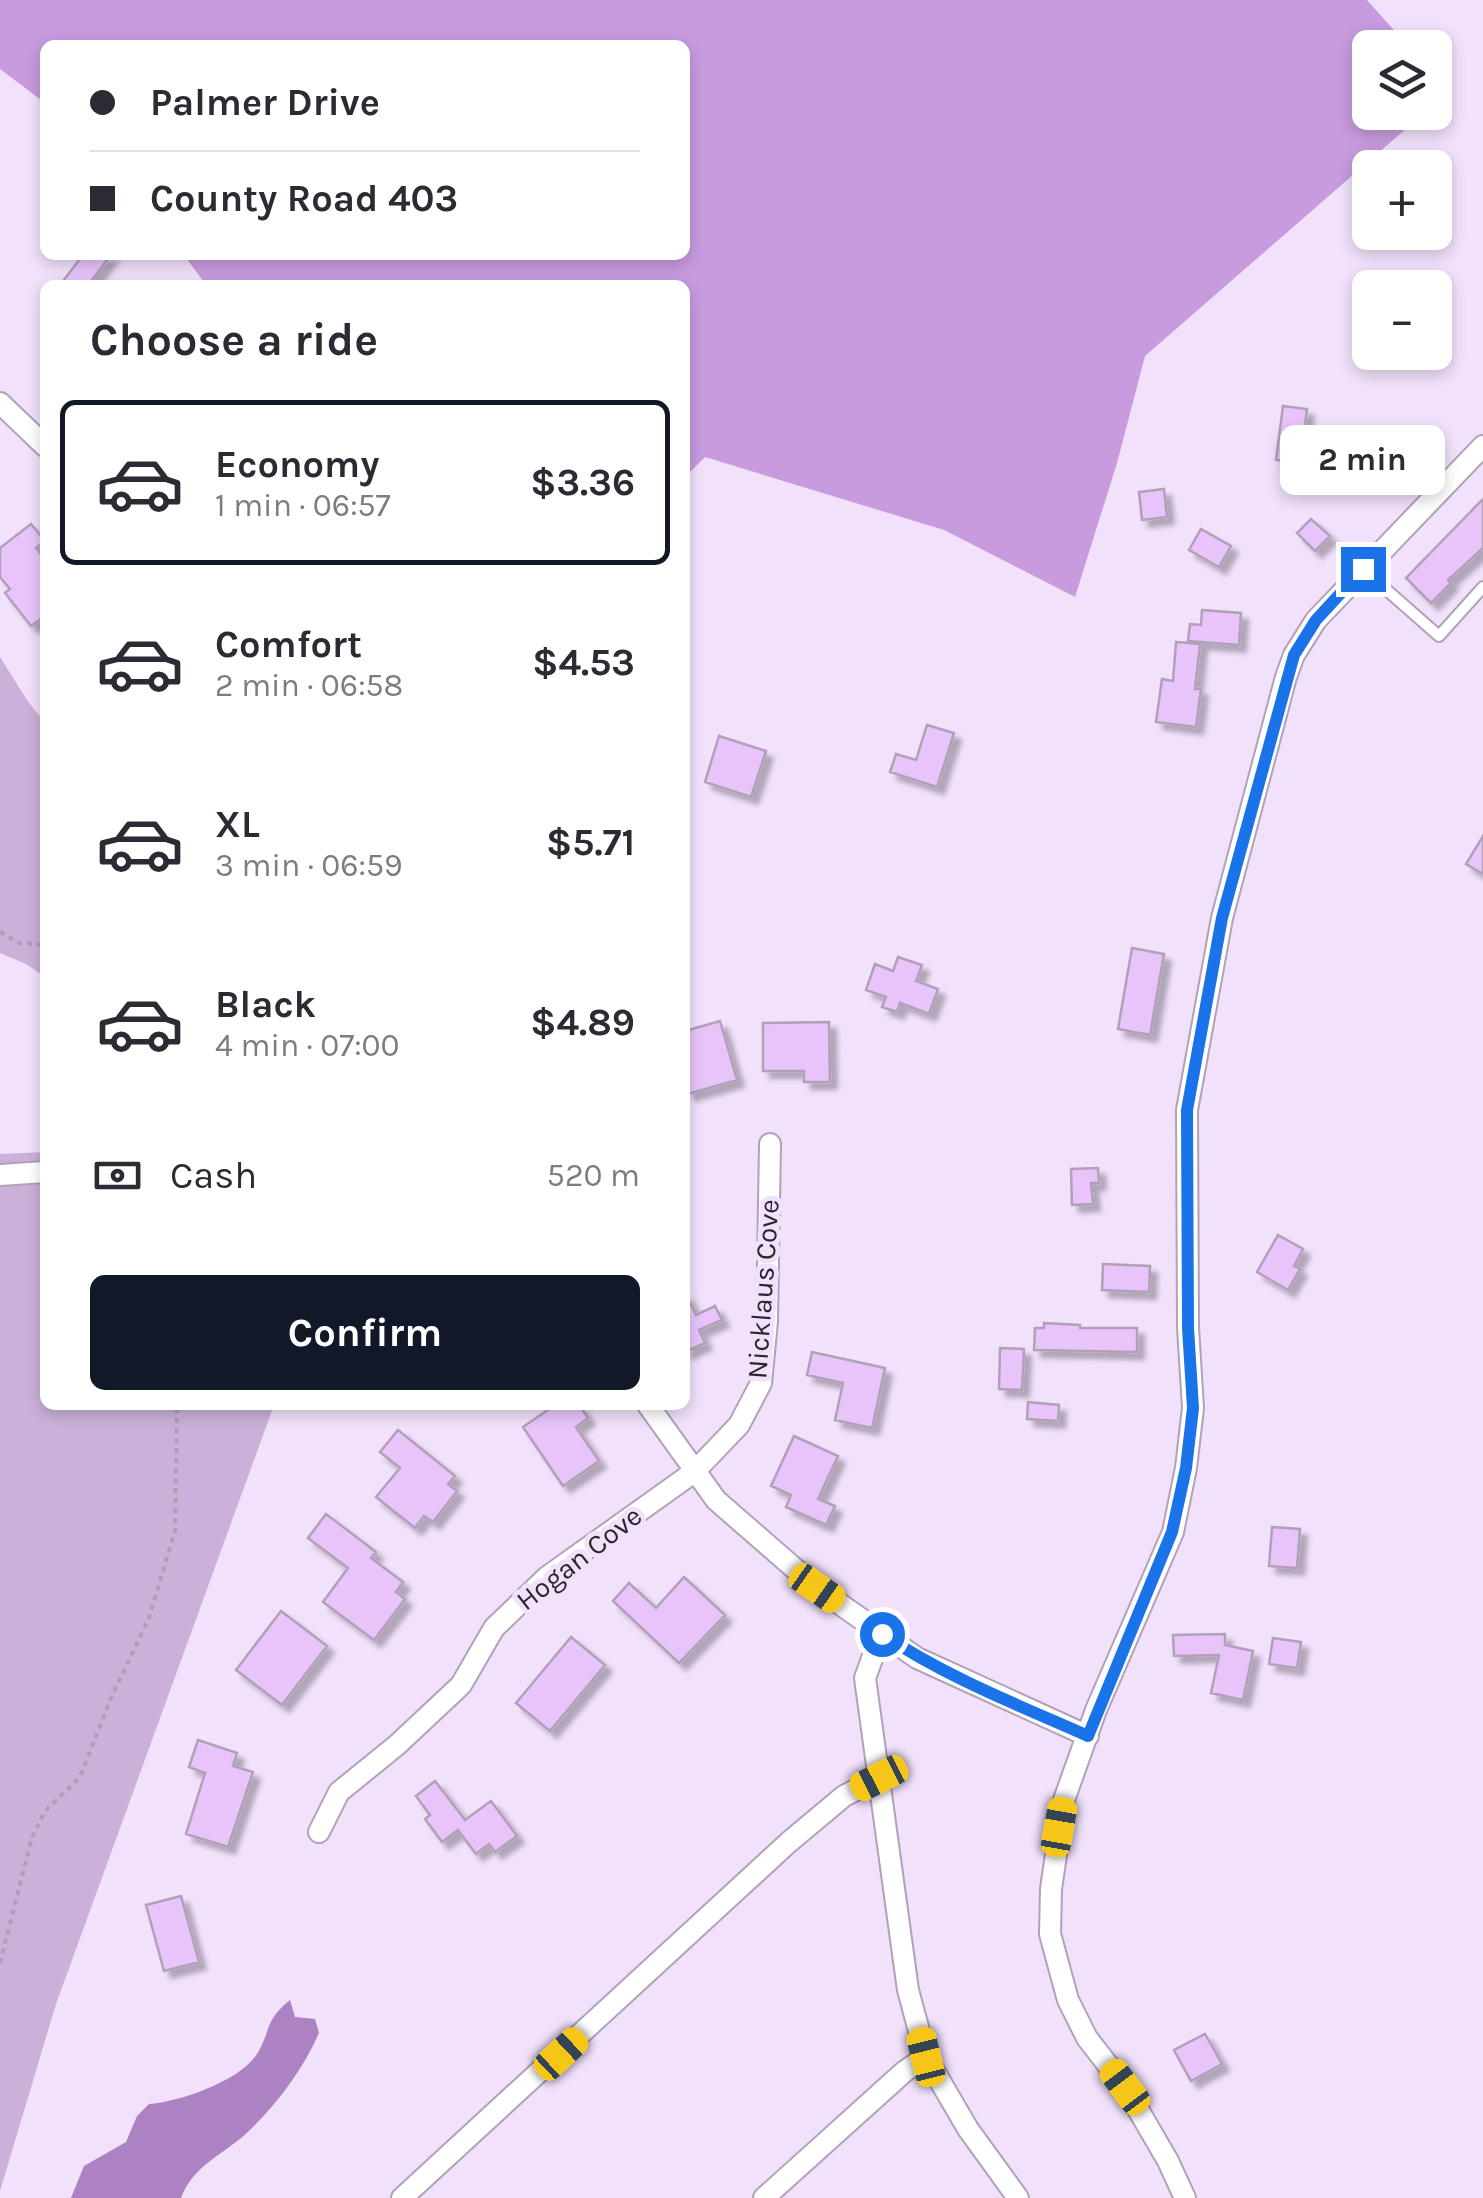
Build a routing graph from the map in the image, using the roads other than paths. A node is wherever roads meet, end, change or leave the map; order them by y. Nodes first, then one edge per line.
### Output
1 (0, 403) edge
2 (40, 441) edge
3 (1483, 446) edge
4 (1363, 569) junction
5 (1483, 587) edge
6 (770, 1144) dead end
7 (40, 1172) edge
8 (0, 1175) edge
9 (651, 1410) edge
10 (694, 1472) junction
11 (882, 1634) junction
12 (1088, 1736) junction
13 (879, 1778) junction
14 (319, 1832) dead end
15 (926, 2057) junction
16 (402, 2198) edge
17 (764, 2198) edge
18 (1018, 2198) edge
19 (1185, 2198) edge

1 - 2 street
3 - 4 street
4 - 5 lane
4 - 12 street
6 - 10 street, Nicklaus Cove
7 - 8 street
9 - 10 street
10 - 11 street
10 - 14 street, Hogan Cove
11 - 12 street
11 - 13 street
12 - 19 street
13 - 15 street
13 - 16 street
15 - 17 street
15 - 18 street

